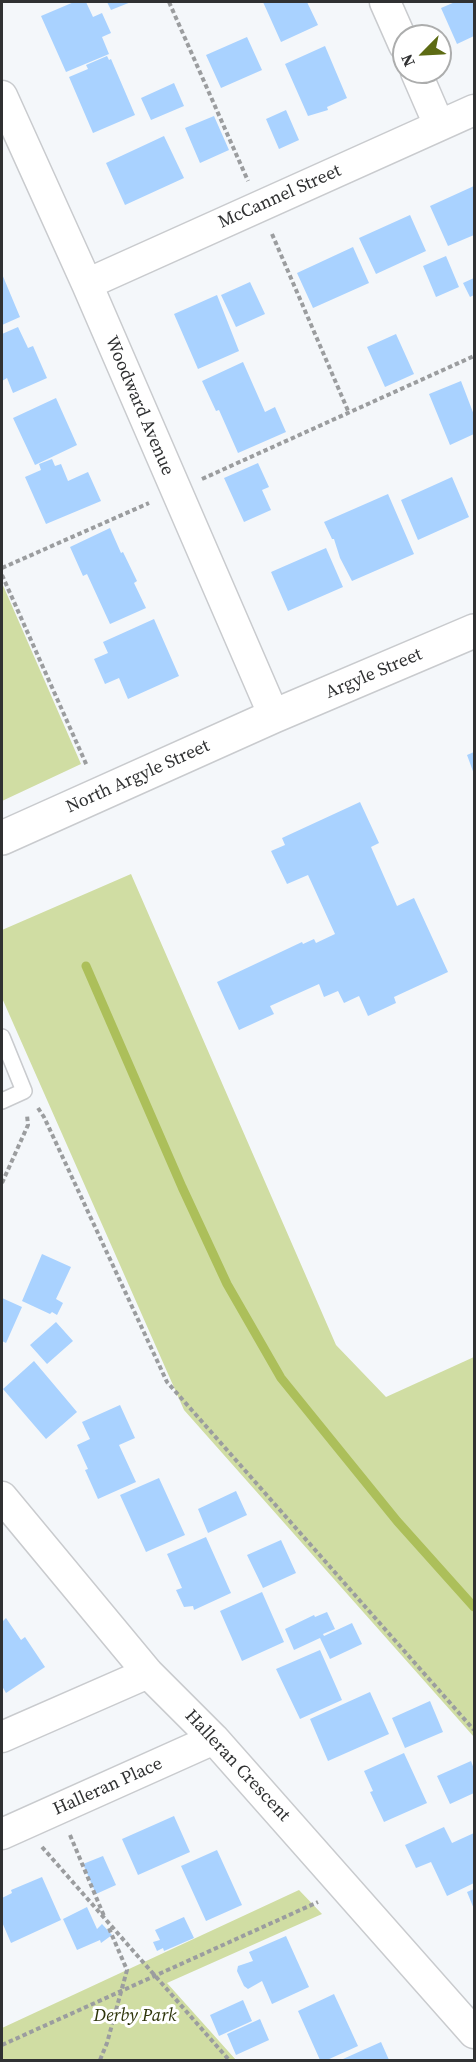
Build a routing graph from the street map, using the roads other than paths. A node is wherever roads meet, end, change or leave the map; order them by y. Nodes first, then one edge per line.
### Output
1 (385, 2) edge
2 (395, 24) edge
3 (421, 84) edge
4 (2, 96) edge
5 (474, 110) edge
6 (439, 125) junction
7 (87, 284) junction
8 (474, 631) edge
9 (274, 716) junction
10 (2, 838) edge
11 (2, 1037) edge
12 (2, 1101) edge
13 (2, 1497) edge
14 (147, 1673) junction
15 (2, 1737) edge
16 (214, 1739) junction
17 (12, 1829) edge
18 (474, 2033) edge

1 - 2 street
3 - 6 street
4 - 7 street, Woodward Avenue
5 - 6 street, McCannel Street
6 - 7 street, McCannel Street
7 - 9 street, Woodward Avenue
8 - 9 street, Argyle Street
9 - 10 street, North Argyle Street
11 - 12 lane
13 - 14 street, Halleran Crescent
14 - 15 street
14 - 16 street, Halleran Crescent
16 - 17 street, Halleran Place
16 - 18 street, Halleran Crescent

